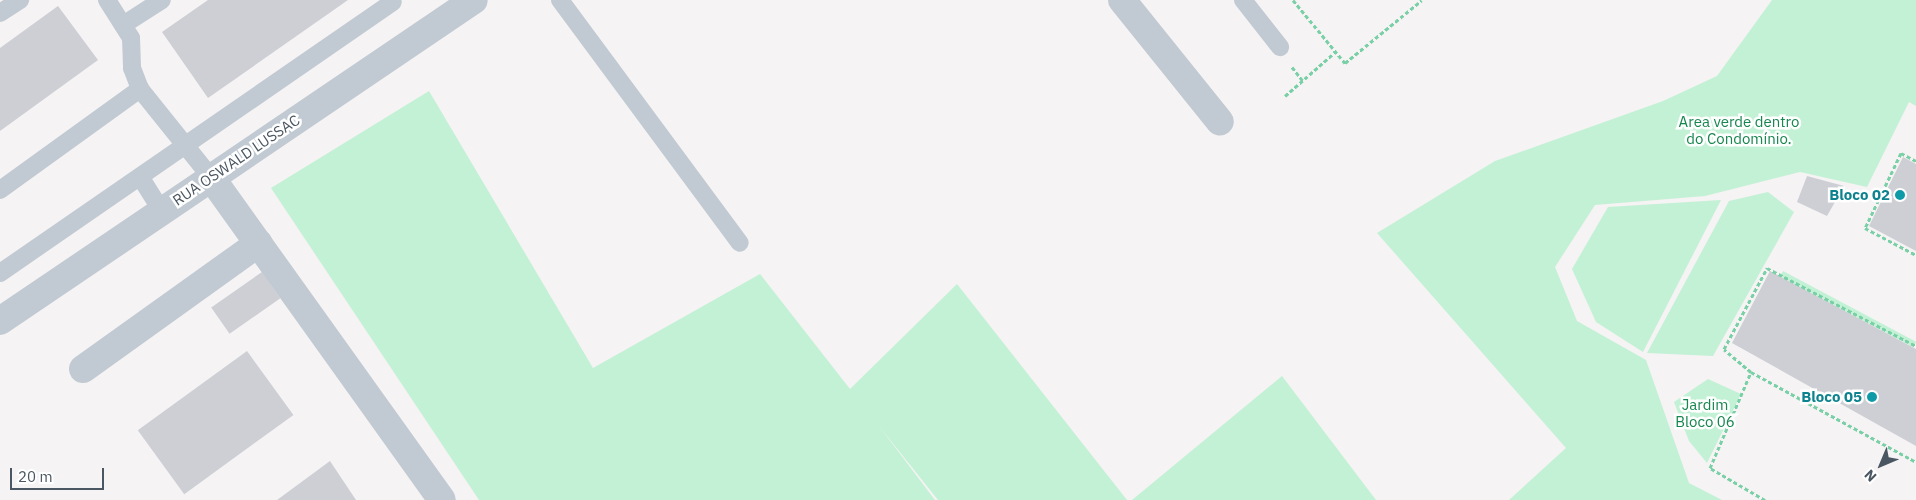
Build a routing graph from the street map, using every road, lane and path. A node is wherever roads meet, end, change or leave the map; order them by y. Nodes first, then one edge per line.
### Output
1 (20, 0) edge
2 (107, 0) edge
3 (162, 0) edge
4 (474, 0) edge
5 (560, 0) edge
6 (1122, 0) edge
7 (1243, 0) edge
8 (1293, 0) edge
9 (1422, 0) edge
10 (393, 2) dead end
11 (0, 13) edge
12 (123, 25) junction
13 (1280, 47) dead end
14 (1336, 52) junction
15 (140, 89) junction
16 (1285, 96) dead end
17 (1220, 122) dead end
18 (185, 148) junction
19 (1916, 161) edge
20 (210, 176) junction
21 (141, 178) junction
22 (0, 190) edge
23 (160, 210) junction
24 (740, 243) dead end
25 (259, 244) junction
26 (1916, 255) edge
27 (1, 270) edge
28 (0, 321) edge
29 (1916, 346) edge
30 (83, 369) dead end
31 (1751, 372) junction
32 (1916, 462) edge
33 (442, 500) edge
34 (1765, 500) edge

1 - 11 lane
2 - 12 lane
3 - 12 lane
4 - 20 street, RUA OSWALD LUSSAC
5 - 24 lane
6 - 17 street
7 - 13 lane
8 - 14 path
9 - 14 path
10 - 18 lane
12 - 15 lane
14 - 16 path
15 - 18 lane
15 - 22 lane
18 - 20 lane
18 - 21 lane
19 - 26 path
20 - 23 street, RUA OSWALD LUSSAC
20 - 25 street
21 - 23 lane
21 - 27 lane
23 - 28 street, RUA OSWALD LUSSAC
25 - 30 street
25 - 33 street
29 - 31 path
31 - 32 path
31 - 34 path

